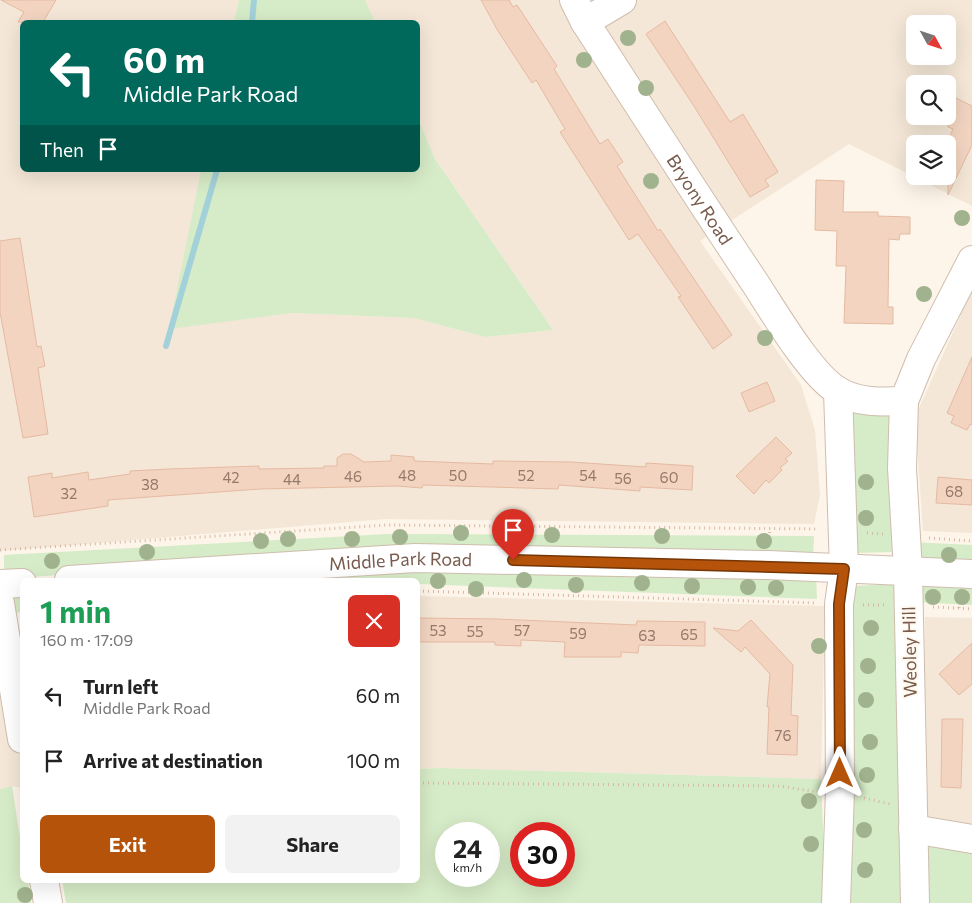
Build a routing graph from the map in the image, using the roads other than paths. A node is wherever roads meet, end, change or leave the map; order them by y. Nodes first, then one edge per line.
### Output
1 (622, 0) edge
2 (579, 11) edge
3 (972, 260) edge
4 (838, 391) junction
5 (904, 400) junction
6 (844, 569) junction
7 (908, 571) junction
8 (972, 574) edge
9 (100, 578) edge
10 (20, 583) edge
11 (0, 584) edge
12 (0, 603) edge
13 (20, 728) edge
14 (912, 820) junction
15 (972, 839) edge
16 (45, 883) edge
17 (48, 903) edge
18 (836, 903) edge
19 (914, 903) edge

1 - 2 street
2 - 4 street, Bryony Road
3 - 5 street
4 - 5 street, Bryony Road
4 - 6 street
5 - 7 street, Weoley Hill
6 - 7 street, Middle Park Road
6 - 9 street, Middle Park Road
6 - 18 street
7 - 8 street, Middle Park Road
7 - 14 street, Weoley Hill
10 - 11 street
12 - 13 street
14 - 15 street
14 - 19 street, Weoley Hill
16 - 17 street

